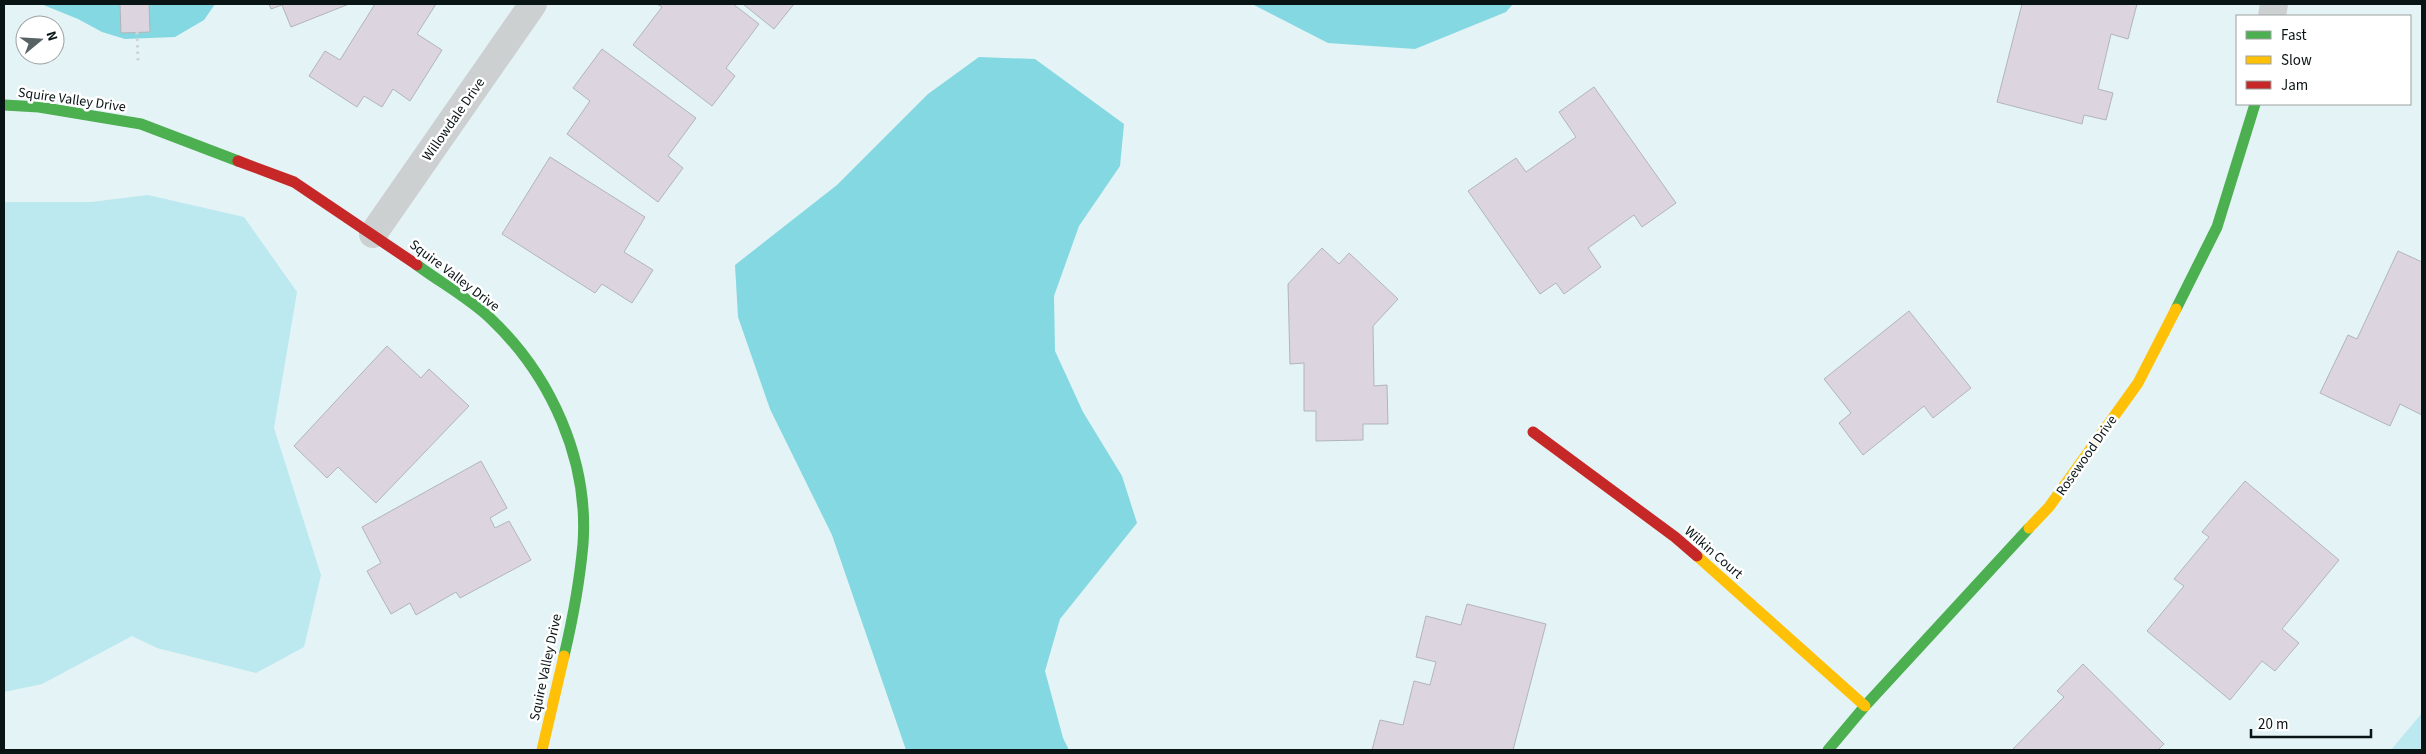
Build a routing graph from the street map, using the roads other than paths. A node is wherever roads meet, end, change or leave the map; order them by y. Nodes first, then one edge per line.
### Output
1 (533, 4) edge
2 (4, 105) edge
3 (2255, 105) edge
4 (373, 234) junction
5 (1533, 432) dead end
6 (1865, 706) junction
7 (542, 750) edge
8 (1828, 750) edge

1 - 4 street, Willowdale Drive
2 - 4 street, Squire Valley Drive
3 - 6 street, Rosewood Drive
4 - 7 street, Squire Valley Drive
5 - 6 street, Wilkin Court
6 - 8 street, Rosewood Drive

